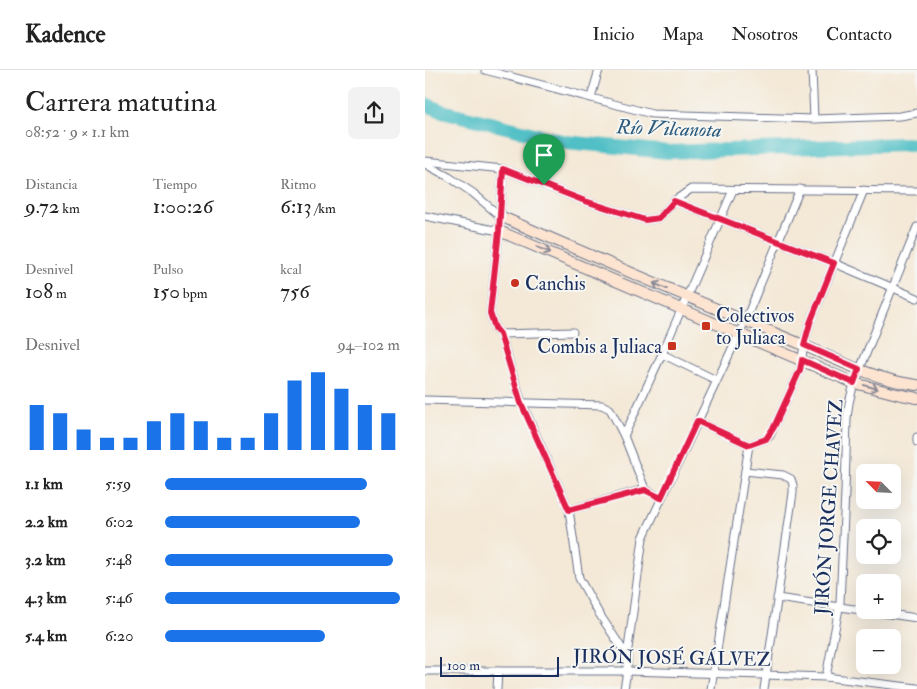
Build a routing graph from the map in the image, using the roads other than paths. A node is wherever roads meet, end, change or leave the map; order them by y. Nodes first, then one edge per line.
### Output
1 (485, 70) edge
2 (599, 70) edge
3 (812, 70) edge
4 (591, 97) junction
5 (917, 113) edge
6 (814, 119) junction
7 (425, 163) edge
8 (503, 169) junction
9 (800, 189) junction
10 (733, 190) junction
11 (864, 190) junction
12 (917, 191) edge
13 (674, 201) junction
14 (425, 216) edge
15 (500, 216) junction
16 (721, 219) junction
17 (917, 227) edge
18 (499, 231) junction
19 (778, 242) junction
20 (834, 263) junction
21 (892, 287) junction
22 (687, 297) junction
23 (917, 298) edge
24 (681, 309) junction
25 (745, 321) junction
26 (573, 332) dead end
27 (739, 333) junction
28 (500, 334) junction
29 (804, 345) junction
30 (662, 354) junction
31 (802, 360) junction
32 (859, 369) junction
33 (716, 380) junction
34 (854, 383) junction
35 (917, 385) edge
36 (917, 398) edge
37 (425, 400) edge
38 (521, 403) junction
39 (697, 421) junction
40 (624, 436) junction
41 (917, 437) edge
42 (917, 442) edge
43 (749, 445) junction
44 (745, 471) junction
45 (645, 490) junction
46 (661, 498) junction
47 (569, 510) junction
48 (777, 598) junction
49 (839, 607) junction
50 (917, 618) edge
51 (627, 656) junction
52 (425, 671) edge
53 (498, 671) junction
54 (627, 671) junction
55 (713, 674) junction
56 (765, 675) junction
57 (826, 677) junction
58 (917, 688) edge
59 (497, 689) edge
60 (624, 689) edge
61 (711, 689) edge
62 (764, 689) edge

1 - 4 street
2 - 4 street
3 - 6 street
4 - 6 street
5 - 6 street
7 - 8 street
7 - 15 street
8 - 13 street
8 - 15 street
9 - 10 street
9 - 11 street
9 - 19 street
10 - 13 street
10 - 16 street
11 - 12 street
11 - 20 street
13 - 16 street
14 - 18 street
15 - 18 street
22 -> 15 street
16 - 19 street
16 - 22 street
17 - 21 street, JIRÓN JORGE CHAVEZ
18 -> 24 street
18 - 28 street
19 - 20 street
19 - 25 street
20 - 21 street
20 - 29 street
21 - 23 street
21 - 32 street, JIRÓN JORGE CHAVEZ
22 - 24 street
22 - 25 street
24 - 27 street
24 - 30 street
25 - 27 street
25 - 29 street
26 - 28 street
27 - 31 street
27 - 33 street
28 - 38 street
29 - 31 street
29 - 32 street
30 - 33 street
30 - 40 street
31 - 34 street
31 - 43 street
32 - 34 street, JIRÓN JORGE CHAVEZ
32 - 35 street
33 - 39 street
34 -> 36 street
34 - 49 street, JIRÓN JORGE CHAVEZ
37 - 38 street
38 - 40 street
38 - 47 street
39 - 43 street
39 - 46 street
40 - 45 street
41 - 42 street
43 - 44 street
44 - 48 street
44 - 55 street
45 - 46 street
45 - 47 street
46 - 51 street
47 - 51 street
48 - 49 street
48 - 56 street
49 - 50 street
49 - 57 street, JIRÓN JORGE CHAVEZ
51 - 54 street
52 - 53 street, JIRÓN JOSÉ GÁLVEZ
53 - 54 street, JIRÓN JOSÉ GÁLVEZ
53 - 59 street
54 - 55 street, JIRÓN JOSÉ GÁLVEZ
54 - 60 street
55 - 56 street, JIRÓN JOSÉ GÁLVEZ
55 - 61 street
56 - 57 street, JIRÓN JOSÉ GÁLVEZ
56 - 62 street
57 - 58 street, JIRÓN JOSÉ GÁLVEZ

